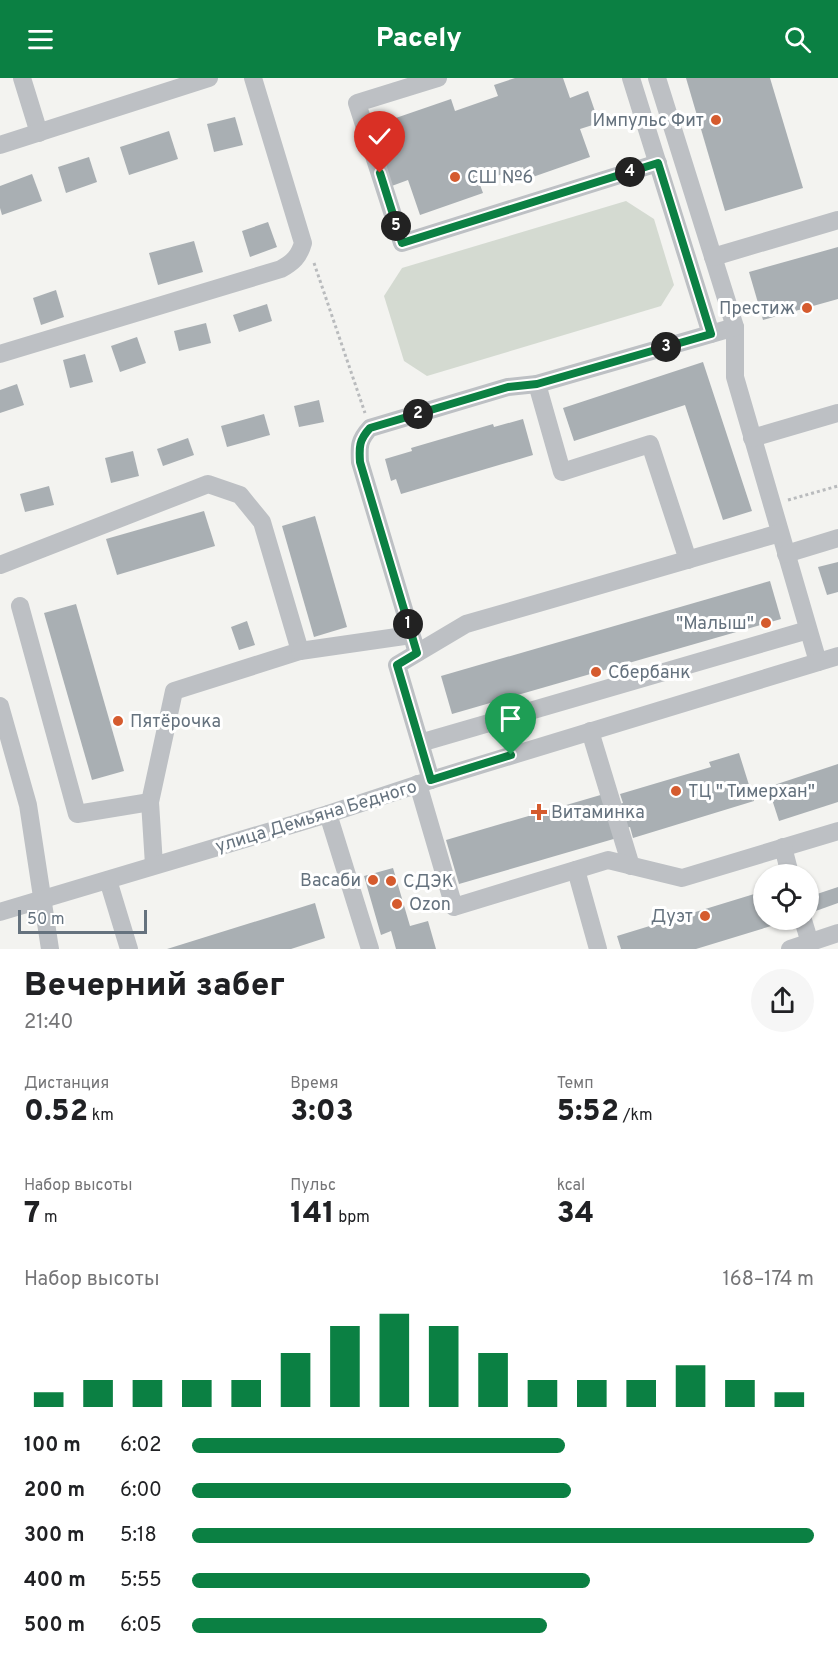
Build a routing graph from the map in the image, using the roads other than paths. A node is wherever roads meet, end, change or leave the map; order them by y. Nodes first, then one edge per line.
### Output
1 (22, 78) edge
2 (209, 78) edge
3 (253, 78) edge
4 (438, 78) edge
5 (631, 78) edge
6 (657, 78) edge
7 (39, 133) junction
8 (0, 145) edge
9 (658, 163) junction
10 (838, 220) edge
11 (713, 257) junction
12 (735, 327) junction
13 (711, 334) junction
14 (0, 354) edge
15 (537, 384) junction
16 (838, 413) edge
17 (752, 438) junction
18 (780, 533) junction
19 (838, 538) edge
20 (786, 554) junction
21 (688, 560) junction
22 (0, 565) edge
23 (20, 606) dead end
24 (808, 630) junction
25 (411, 635) junction
26 (300, 651) junction
27 (417, 653) junction
28 (838, 656) edge
29 (818, 662) junction
30 (0, 706) edge
31 (591, 731) junction
32 (420, 743) junction
33 (424, 782) junction
34 (150, 802) junction
35 (328, 814) junction
36 (838, 831) edge
37 (783, 847) junction
38 (787, 864) edge
39 (154, 865) junction
40 (631, 866) junction
41 (576, 870) junction
42 (108, 880) junction
43 (42, 899) junction
44 (0, 912) edge
45 (806, 930) edge
46 (838, 933) edge
47 (810, 943) junction
48 (366, 948) edge
49 (50, 949) edge
50 (129, 949) edge
51 (598, 949) edge
52 (790, 949) edge

1 - 7 street
2 - 7 street
3 - 14 street
4 - 9 street
5 - 9 street
6 - 11 street
7 - 8 street
9 - 13 street
10 - 11 street
11 - 12 street
12 - 13 street
12 - 17 street
13 - 15 street
15 - 21 street
15 - 25 street
16 - 17 street
17 - 18 street
18 - 20 street
18 - 21 street
19 - 20 street
20 - 24 street
21 - 27 street
22 - 26 street
23 - 34 street
24 - 29 street
24 - 32 street
25 - 26 street
25 - 27 street
26 - 34 street
27 - 32 street
28 - 29 street, улица Демьяна Бедного
29 - 31 street, улица Демьяна Бедного
30 - 43 street
31 - 33 street, улица Демьяна Бедного
31 - 40 street
32 - 33 street
33 - 35 street, улица Демьяна Бедного
33 - 41 street
34 - 39 street
35 - 39 street, улица Демьяна Бедного
35 - 48 street
36 - 37 street
37 - 38 street
37 - 40 street
39 - 42 street, улица Демьяна Бедного
40 - 41 street
41 - 51 street
42 - 43 street, улица Демьяна Бедного
42 - 50 street
43 - 44 street, улица Демьяна Бедного
43 - 49 street
45 - 47 street
46 - 47 street
47 - 52 street

